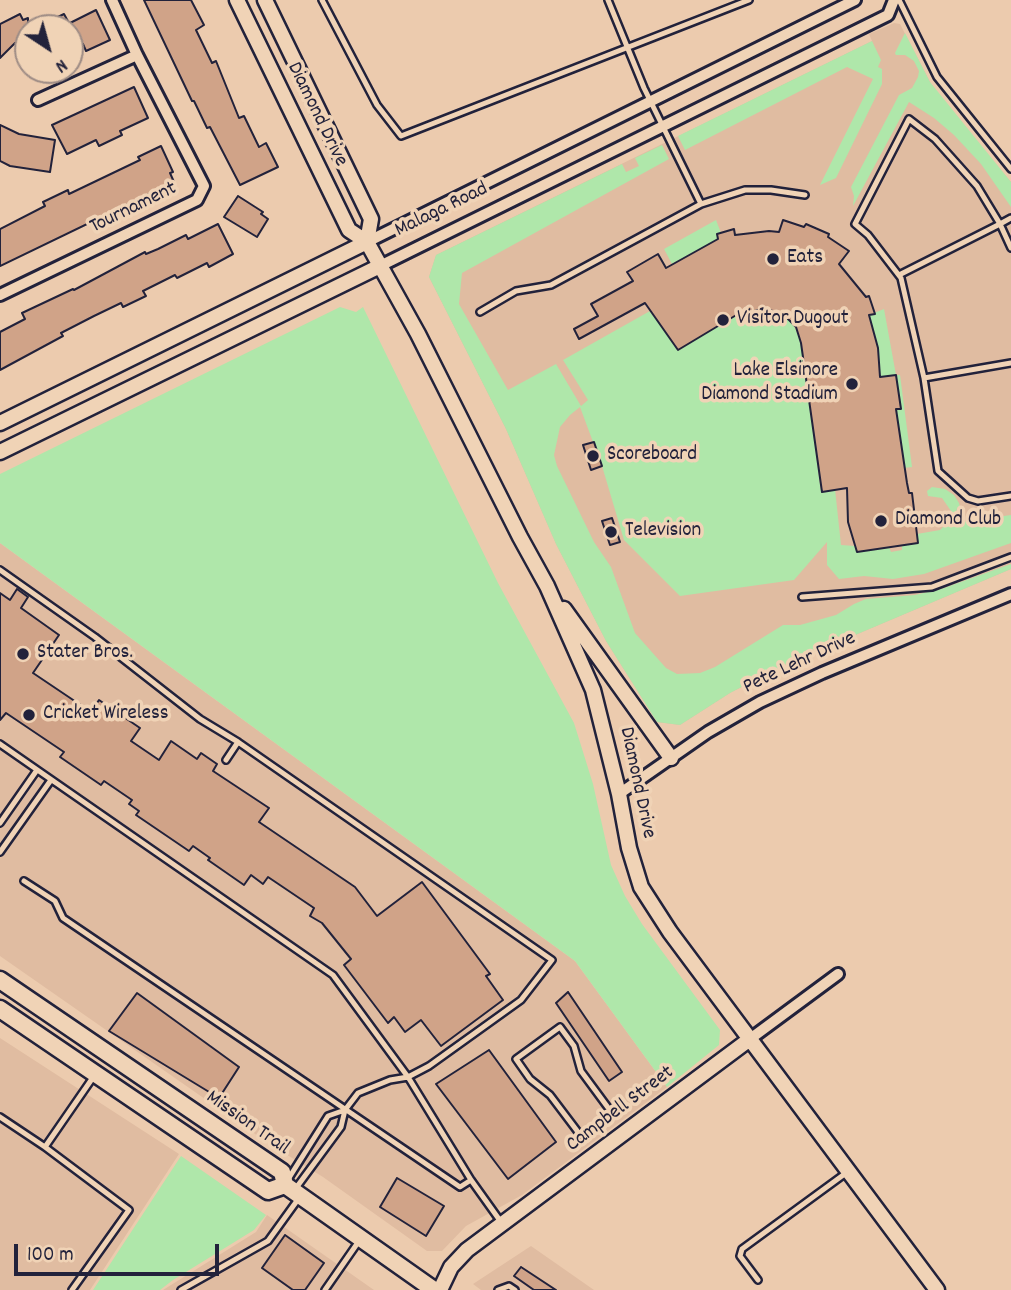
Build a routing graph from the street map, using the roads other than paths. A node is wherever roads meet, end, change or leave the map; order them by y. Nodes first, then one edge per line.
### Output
1 (112, 0) edge
2 (237, 0) edge
3 (265, 0) edge
4 (322, 0) edge
5 (608, 0) edge
6 (749, 0) edge
7 (855, 0) edge
8 (897, 0) edge
9 (627, 48) junction
10 (137, 55) junction
11 (38, 100) dead end
12 (650, 101) junction
13 (662, 125) junction
14 (1011, 169) edge
15 (806, 195) dead end
16 (701, 204) junction
17 (1011, 218) edge
18 (1000, 224) junction
19 (367, 242) junction
20 (1011, 248) edge
21 (380, 265) junction
22 (899, 275) junction
23 (0, 295) edge
24 (480, 312) dead end
25 (1011, 363) edge
26 (924, 378) junction
27 (0, 423) edge
28 (0, 452) edge
29 (1011, 496) edge
30 (1011, 556) edge
31 (0, 570) edge
32 (547, 586) junction
33 (1011, 594) edge
34 (803, 597) dead end
35 (237, 742) junction
36 (0, 744) edge
37 (671, 758) junction
38 (226, 760) dead end
39 (37, 770) junction
40 (51, 779) junction
41 (619, 794) junction
42 (0, 823) edge
43 (0, 852) edge
44 (24, 881) dead end
45 (838, 974) dead end
46 (0, 979) edge
47 (0, 1009) edge
48 (750, 1039) junction
49 (95, 1074) junction
50 (408, 1077) junction
51 (345, 1110) junction
52 (612, 1113) dead end
53 (0, 1117) edge
54 (581, 1136) dead end
55 (45, 1147) junction
56 (849, 1171) junction
57 (471, 1180) junction
58 (293, 1190) junction
59 (501, 1224) junction
60 (361, 1238) junction
61 (758, 1280) dead end
62 (72, 1290) edge
63 (181, 1290) edge
64 (325, 1290) edge
65 (434, 1290) edge
66 (440, 1290) edge
67 (498, 1290) edge
68 (515, 1290) edge
69 (937, 1290) edge

1 - 10 street, Tournament
2 - 19 street, Diamond Drive
3 - 19 street, Diamond Drive
4 - 9 lane
5 - 9 lane
6 - 9 lane
7 - 12 street, Malaga Road
8 - 13 street, Malaga Road
8 - 14 lane
9 - 12 lane
10 - 11 street
10 - 23 street, Tournament
12 - 13 lane
12 - 19 street, Malaga Road
13 - 16 lane
13 - 21 street, Malaga Road
15 - 16 lane
16 - 24 lane
17 - 18 lane
18 - 20 lane
18 - 22 lane
18 - 22 lane
19 - 21 street, Diamond Drive
19 - 27 street, Malaga Road
21 - 28 street, Malaga Road
21 - 32 street, Diamond Drive
22 - 26 lane
25 - 26 lane
26 - 29 lane
30 - 34 lane
31 - 35 lane
32 - 37 street
32 - 41 street, Diamond Drive
33 - 37 street, Pete Lehr Drive
35 - 38 lane
35 - 50 lane
36 - 39 lane
37 - 41 street, Pete Lehr Drive
39 - 40 lane
39 - 42 lane
40 - 43 lane
40 - 50 lane
41 - 48 street, Diamond Drive
44 - 51 lane
45 - 48 street, Campbell Street
46 - 58 main road, Mission Trail
47 - 49 main road, Mission Trail
48 - 56 street, Diamond Drive
48 - 59 street, Campbell Street
49 - 55 lane
49 - 58 main road, Mission Trail
50 - 51 lane
50 - 57 lane
51 - 57 lane
51 - 58 lane
51 - 58 lane
52 - 54 lane
53 - 55 lane
55 - 62 lane
56 - 61 lane
56 - 69 street, Diamond Drive
57 - 59 lane
58 - 60 main road
58 - 63 lane
59 - 66 street, Campbell Street
60 - 64 lane
60 - 65 main road
67 - 68 lane

